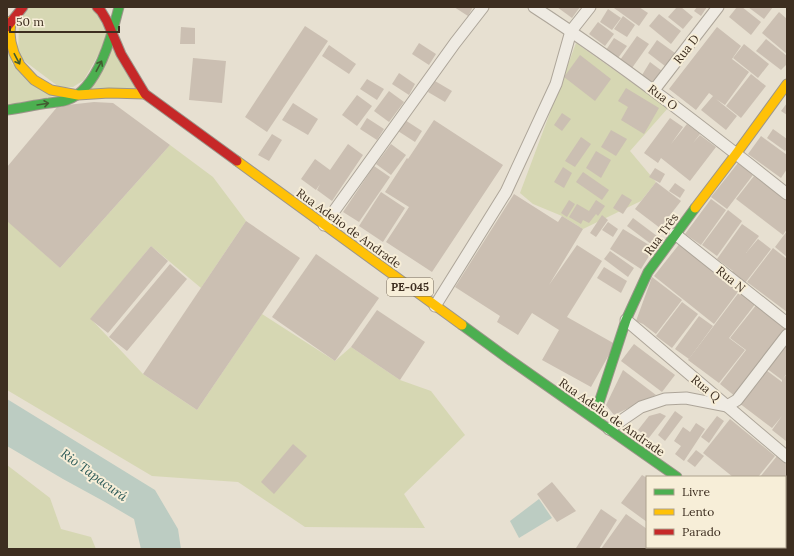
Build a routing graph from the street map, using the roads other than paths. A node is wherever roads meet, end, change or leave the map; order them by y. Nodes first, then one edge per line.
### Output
1 (23, 7) edge
2 (97, 7) edge
3 (119, 7) edge
4 (483, 7) edge
5 (534, 7) edge
6 (590, 7) edge
7 (718, 7) edge
8 (9, 24) edge
9 (571, 31) junction
10 (112, 33) junction
11 (787, 84) edge
12 (654, 90) junction
13 (145, 94) junction
14 (78, 95) junction
15 (7, 110) edge
16 (736, 154) junction
17 (787, 194) edge
18 (324, 225) junction
19 (675, 234) junction
20 (435, 306) junction
21 (626, 320) junction
22 (787, 324) edge
23 (787, 336) edge
24 (727, 406) junction
25 (594, 418) junction
26 (609, 429) junction
27 (787, 457) edge
28 (676, 476) edge

1 - 8 main road
2 - 10 main road
3 - 10 main road
4 - 18 street
5 - 9 street, Rua O
6 - 9 street
7 - 12 street, Rua D
8 -> 14 main road
9 - 12 street, Rua O
9 - 20 street
10 - 13 main road
14 -> 10 main road
11 - 16 main road, Rua Três
12 - 16 street, Rua O
13 - 14 main road
13 - 18 main road, Rua Adelio de Andrade / PE-045
15 -> 14 main road
16 - 17 street, Rua O
16 - 19 main road, Rua Três
18 - 20 main road, Rua Adelio de Andrade / PE-045
19 - 21 main road, Rua Três
19 - 22 street, Rua N
20 - 25 main road, Rua Adelio de Andrade / PE-045
21 - 24 street, Rua Q
21 - 25 main road, Rua Três
23 - 24 street
24 - 26 street
24 - 27 street, Rua Q
25 - 26 main road, Rua Adelio de Andrade / PE-045
26 - 28 main road, Rua Adelio de Andrade / PE-045

